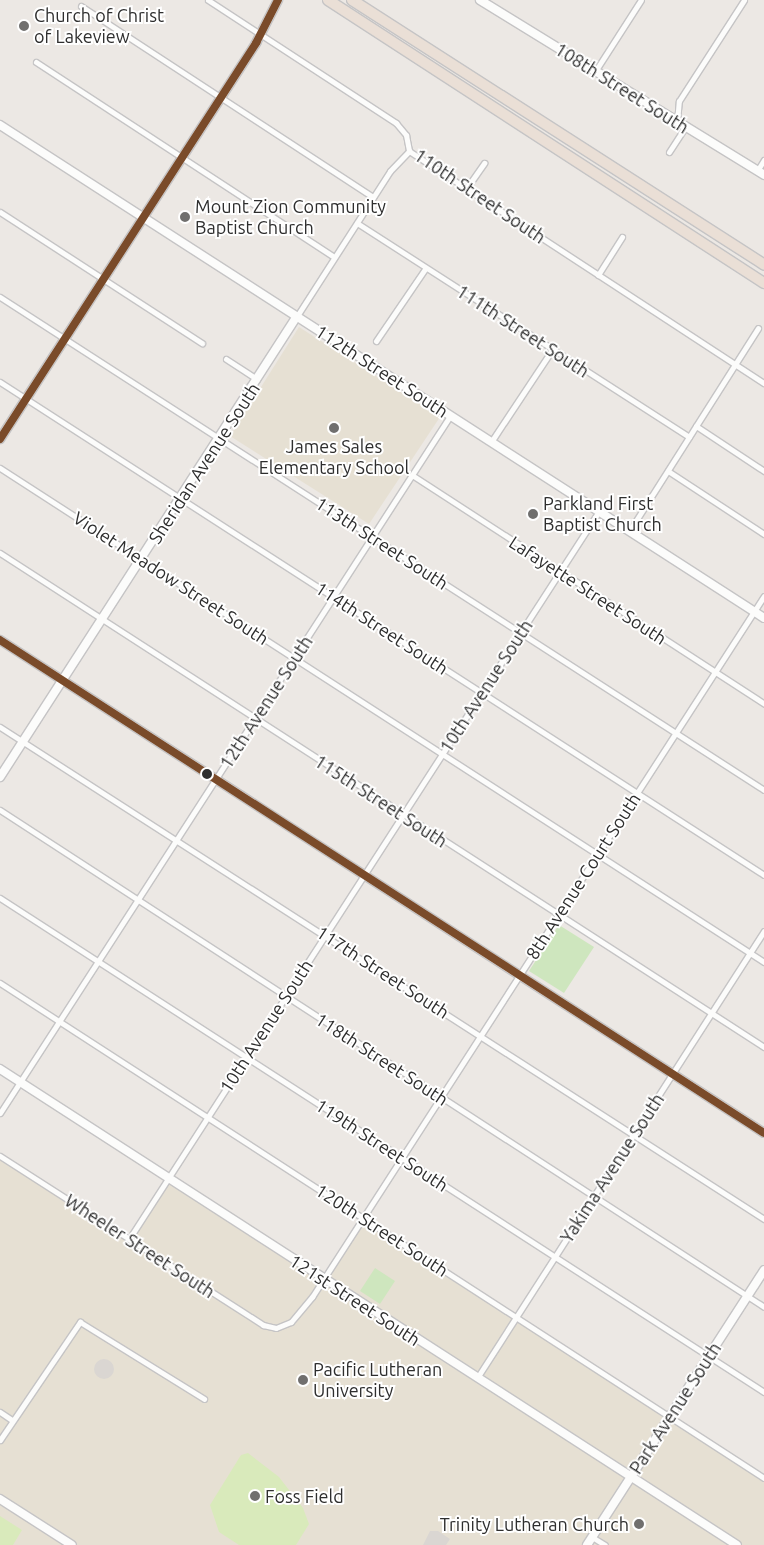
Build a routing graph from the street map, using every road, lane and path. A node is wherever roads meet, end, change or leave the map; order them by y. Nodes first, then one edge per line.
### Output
1 (208, 0) edge
2 (278, 0) edge
3 (328, 0) edge
4 (352, 0) edge
5 (481, 0) edge
6 (641, 0) edge
7 (744, 0) edge
8 (81, 6) dead end
9 (261, 34) junction
10 (36, 62) dead end
11 (596, 70) junction
12 (222, 96) junction
13 (677, 122) junction
14 (0, 125) edge
15 (685, 127) junction
16 (409, 151) junction
17 (670, 152) dead end
18 (182, 157) junction
19 (764, 160) edge
20 (484, 163) dead end
21 (761, 173) edge
22 (466, 190) junction
23 (373, 197) junction
24 (0, 212) edge
25 (144, 217) junction
26 (357, 223) junction
27 (622, 238) dead end
28 (334, 257) junction
29 (764, 265) edge
30 (424, 269) junction
31 (598, 275) junction
32 (104, 279) junction
33 (764, 283) edge
34 (0, 297) edge
35 (297, 316) junction
36 (758, 328) dead end
37 (65, 339) junction
38 (376, 341) dead end
39 (202, 343) dead end
40 (552, 350) junction
41 (226, 359) dead end
42 (735, 365) junction
43 (258, 379) junction
44 (0, 382) edge
45 (764, 383) edge
46 (26, 399) junction
47 (450, 416) junction
48 (696, 426) junction
49 (689, 437) junction
50 (220, 438) junction
51 (0, 440) edge
52 (491, 442) junction
53 (0, 468) edge
54 (668, 471) junction
55 (764, 471) edge
56 (412, 476) junction
57 (181, 498) junction
58 (599, 511) junction
59 (630, 530) junction
60 (764, 534) edge
61 (372, 536) junction
62 (0, 553) edge
63 (141, 559) junction
64 (559, 572) junction
65 (764, 596) edge
66 (334, 597) junction
67 (754, 611) junction
68 (764, 618) edge
69 (102, 620) junction
70 (520, 633) junction
71 (0, 640) edge
72 (294, 658) junction
73 (714, 672) junction
74 (63, 680) junction
75 (482, 693) junction
76 (764, 704) edge
77 (255, 719) junction
78 (0, 727) edge
79 (676, 732) junction
80 (23, 742) junction
81 (442, 754) junction
82 (0, 777) edge
83 (216, 779) junction
84 (764, 790) edge
85 (636, 793) junction
86 (0, 810) edge
87 (402, 816) junction
88 (177, 839) junction
89 (597, 854) junction
90 (364, 875) junction
91 (764, 875) edge
92 (0, 898) edge
93 (138, 900) junction
94 (558, 915) junction
95 (764, 932) edge
96 (325, 935) junction
97 (750, 953) junction
98 (98, 962) junction
99 (764, 962) edge
100 (519, 975) junction
101 (0, 983) edge
102 (286, 996) junction
103 (712, 1012) junction
104 (59, 1022) junction
105 (480, 1035) junction
106 (764, 1046) edge
107 (246, 1058) junction
108 (0, 1069) edge
109 (673, 1074) junction
110 (20, 1082) junction
111 (441, 1097) junction
112 (0, 1114) edge
113 (208, 1117) junction
114 (764, 1133) edge
115 (634, 1134) junction
116 (0, 1156) edge
117 (401, 1158) junction
118 (168, 1178) junction
119 (594, 1196) junction
120 (362, 1218) junction
121 (764, 1219) edge
122 (129, 1239) junction
123 (555, 1257) junction
124 (764, 1270) edge
125 (323, 1279) junction
126 (747, 1296) junction
127 (764, 1307) edge
128 (516, 1317) junction
129 (283, 1327) joint
130 (708, 1357) junction
131 (477, 1378) junction
132 (764, 1392) edge
133 (204, 1399) dead end
134 (0, 1412) edge
135 (669, 1417) junction
136 (12, 1420) junction
137 (0, 1440) edge
138 (631, 1477) junction
139 (764, 1478) edge
140 (0, 1499) edge
141 (592, 1537) junction
142 (72, 1545) edge
143 (587, 1545) edge
144 (604, 1545) edge
145 (737, 1545) edge

1 - 9 street, 110th Street South
2 - 9 street
3 - 33 highway
4 - 29 highway
5 - 11 street, 108th Street South
6 - 11 street
7 - 13 street
8 - 12 street
9 - 12 street
9 - 16 street, 110th Street South
10 - 18 street
11 - 13 street, 108th Street South
12 - 18 street
12 - 23 street
13 - 15 street, 108th Street South
14 - 25 street, 112th Street South
15 - 17 street
15 - 21 street, 108th Street South
16 - 22 street, 110th Street South
16 - 23 street, Sheridan Avenue South
18 - 25 street
18 - 28 street
19 - 21 street
20 - 22 street
22 - 31 street, 110th Street South
23 - 26 street, Sheridan Avenue South
24 - 32 street
25 - 32 street
25 - 35 street, 112th Street South
26 - 28 street, Sheridan Avenue South
26 - 30 street, 111th Street South
27 - 31 street
28 - 35 street, Sheridan Avenue South
30 - 38 street
30 - 40 street, 111th Street South
31 - 42 street, 110th Street South
32 - 37 street
32 - 39 street
34 - 37 street, 113th Street South
35 - 43 street, Sheridan Avenue South
35 - 47 street, 112th Street South
36 - 42 street
37 - 46 street
37 - 50 street, 113th Street South
40 - 49 street, 111th Street South
40 - 52 street
41 - 43 street
42 - 45 street, 110th Street South
42 - 48 street
43 - 50 street, Sheridan Avenue South
44 - 46 street, 114th Street South
46 - 51 street
46 - 57 street, 114th Street South
47 - 52 street, 112th Street South
47 - 56 street, 12th Avenue South
48 - 49 street
48 - 55 street
49 - 54 street
50 - 57 street, Sheridan Avenue South
50 - 61 street, 113th Street South
52 - 58 street, 112th Street South
53 - 63 street, Violet Meadow Street South
54 - 59 street
54 - 60 street
56 - 61 street, 12th Avenue South
56 - 64 street, Lafayette Street South
57 - 63 street, Sheridan Avenue South
57 - 66 street, 114th Street South
58 - 59 street, 112th Street South
58 - 64 street, 10th Avenue South
59 - 67 street, 112th Street South
61 - 66 street, 12th Avenue South
61 - 70 street, 113th Street South
62 - 69 street, 115th Street South
63 - 69 street, Sheridan Avenue South
63 - 72 street, Violet Meadow Street South
64 - 70 street, 10th Avenue South
64 - 73 street, Lafayette Street South
65 - 67 street, 8th Avenue Court South
66 - 72 street, 12th Avenue South
66 - 75 street, 114th Street South
67 - 68 street, 112th Street South
67 - 73 street, 8th Avenue Court South
69 - 74 street, Sheridan Avenue South
69 - 77 street, 115th Street South
70 - 75 street, 10th Avenue South
70 - 79 street, 113th Street South
71 - 74 street
72 - 77 street, 12th Avenue South
72 - 81 street, Violet Meadow Street South
73 - 76 street, Lafayette Street South
73 - 79 street, 8th Avenue Court South
74 - 80 street, Sheridan Avenue South
74 - 83 street
75 - 81 street, 10th Avenue South
75 - 85 street, 114th Street South
77 - 83 street, 12th Avenue South
77 - 87 street, 115th Street South
78 - 80 street, 117th Street South
79 - 84 street, 113th Street South
79 - 85 street, 8th Avenue Court South
80 - 82 street, Sheridan Avenue South
80 - 88 street, 117th Street South
81 - 87 street, 10th Avenue South
81 - 89 street, Violet Meadow Street South
83 - 88 street, 12th Avenue South
83 - 90 street
85 - 89 street, 8th Avenue Court South
85 - 91 street, 114th Street South
86 - 93 street, 118th Street South
87 - 90 street, 10th Avenue South
87 - 94 street, 115th Street South
88 - 93 street, 12th Avenue South
88 - 96 street, 117th Street South
89 - 94 street, 8th Avenue Court South
89 - 97 street, Violet Meadow Street South
90 - 96 street, 10th Avenue South
90 - 100 street
92 - 98 street, 119th Street South
93 - 98 street, 12th Avenue South
93 - 102 street, 118th Street South
94 - 100 street, 8th Avenue Court South
94 - 103 street, 115th Street South
95 - 97 street, Yakima Avenue South
96 - 102 street, 10th Avenue South
96 - 105 street, 117th Street South
97 - 99 street, Violet Meadow Street South
97 - 103 street, Yakima Avenue South
98 - 104 street, 12th Avenue South
98 - 107 street, 119th Street South
100 - 105 street, 8th Avenue Court South
100 - 109 street
101 - 104 street, 120th Street South
102 - 107 street, 10th Avenue South
102 - 111 street, 118th Street South
103 - 106 street, 115th Street South
103 - 109 street, Yakima Avenue South
104 - 110 street, 12th Avenue South
104 - 113 street, 120th Street South
105 - 111 street, 8th Avenue Court South
105 - 115 street, 117th Street South
107 - 113 street, 10th Avenue South
107 - 117 street, 119th Street South
108 - 110 street, 121st Street South
109 - 114 street
109 - 115 street, Yakima Avenue South
110 - 112 street, 12th Avenue South
110 - 118 street, 121st Street South
111 - 117 street, 8th Avenue Court South
111 - 119 street, 118th Street South
113 - 118 street, 10th Avenue South
113 - 120 street, 120th Street South
115 - 119 street, Yakima Avenue South
115 - 121 street, 117th Street South
116 - 122 street, Wheeler Street South
117 - 120 street, 8th Avenue Court South
117 - 123 street, 119th Street South
118 - 122 street, 10th Avenue South
118 - 125 street, 121st Street South
119 - 123 street, Yakima Avenue South
119 - 126 street, 118th Street South
120 - 125 street, 8th Avenue Court South
120 - 128 street, 120th Street South
122 - 129 street, Wheeler Street South
123 - 128 street, Yakima Avenue South
123 - 130 street, 119th Street South
124 - 126 street, Park Avenue South
125 - 129 street, 8th Avenue Court South
125 - 131 street, 121st Street South
126 - 127 street, 118th Street South
126 - 130 street, Park Avenue South
128 - 131 street, Yakima Avenue South
128 - 135 street, 120th Street South
130 - 132 street, 119th Street South
130 - 135 street, Park Avenue South
131 - 138 street, 121st Street South
133 - 136 street
134 - 136 street
135 - 138 street, Park Avenue South
135 - 139 street, 120th Street South
136 - 137 street
138 - 141 street, Park Avenue South
138 - 145 street, 121st Street South
140 - 142 street
141 - 143 street, Park Avenue South
141 - 144 street

